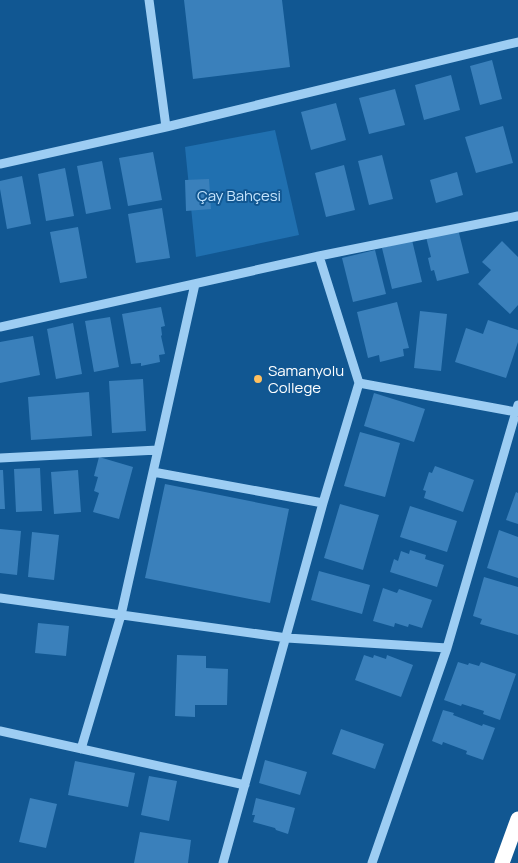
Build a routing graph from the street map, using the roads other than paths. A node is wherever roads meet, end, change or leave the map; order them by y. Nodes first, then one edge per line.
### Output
1 (149, 0) edge
2 (518, 42) edge
3 (166, 127) junction
4 (0, 164) edge
5 (518, 216) edge
6 (318, 256) junction
7 (195, 284) junction
8 (0, 327) edge
9 (359, 383) junction
10 (517, 409) edge
11 (158, 450) junction
12 (0, 458) edge
13 (153, 472) junction
14 (323, 503) junction
15 (0, 598) edge
16 (120, 615) junction
17 (287, 638) junction
18 (447, 648) junction
19 (0, 731) edge
20 (81, 749) junction
21 (245, 785) junction
22 (518, 819) edge
23 (223, 863) edge
24 (372, 863) edge
25 (502, 863) edge

1 - 3 street
2 - 3 street
3 - 4 street
5 - 6 street
6 - 7 street
6 - 9 street
7 - 8 street
7 - 11 street
9 - 10 street
9 - 14 street
10 - 18 street
11 - 12 street
11 - 13 street
13 - 14 street
13 - 16 street
14 - 17 street
15 - 16 street
16 - 17 street
16 - 20 street
17 - 18 street
17 - 21 street
18 - 24 street
19 - 20 street
20 - 21 street
21 - 23 street
22 - 25 highway

